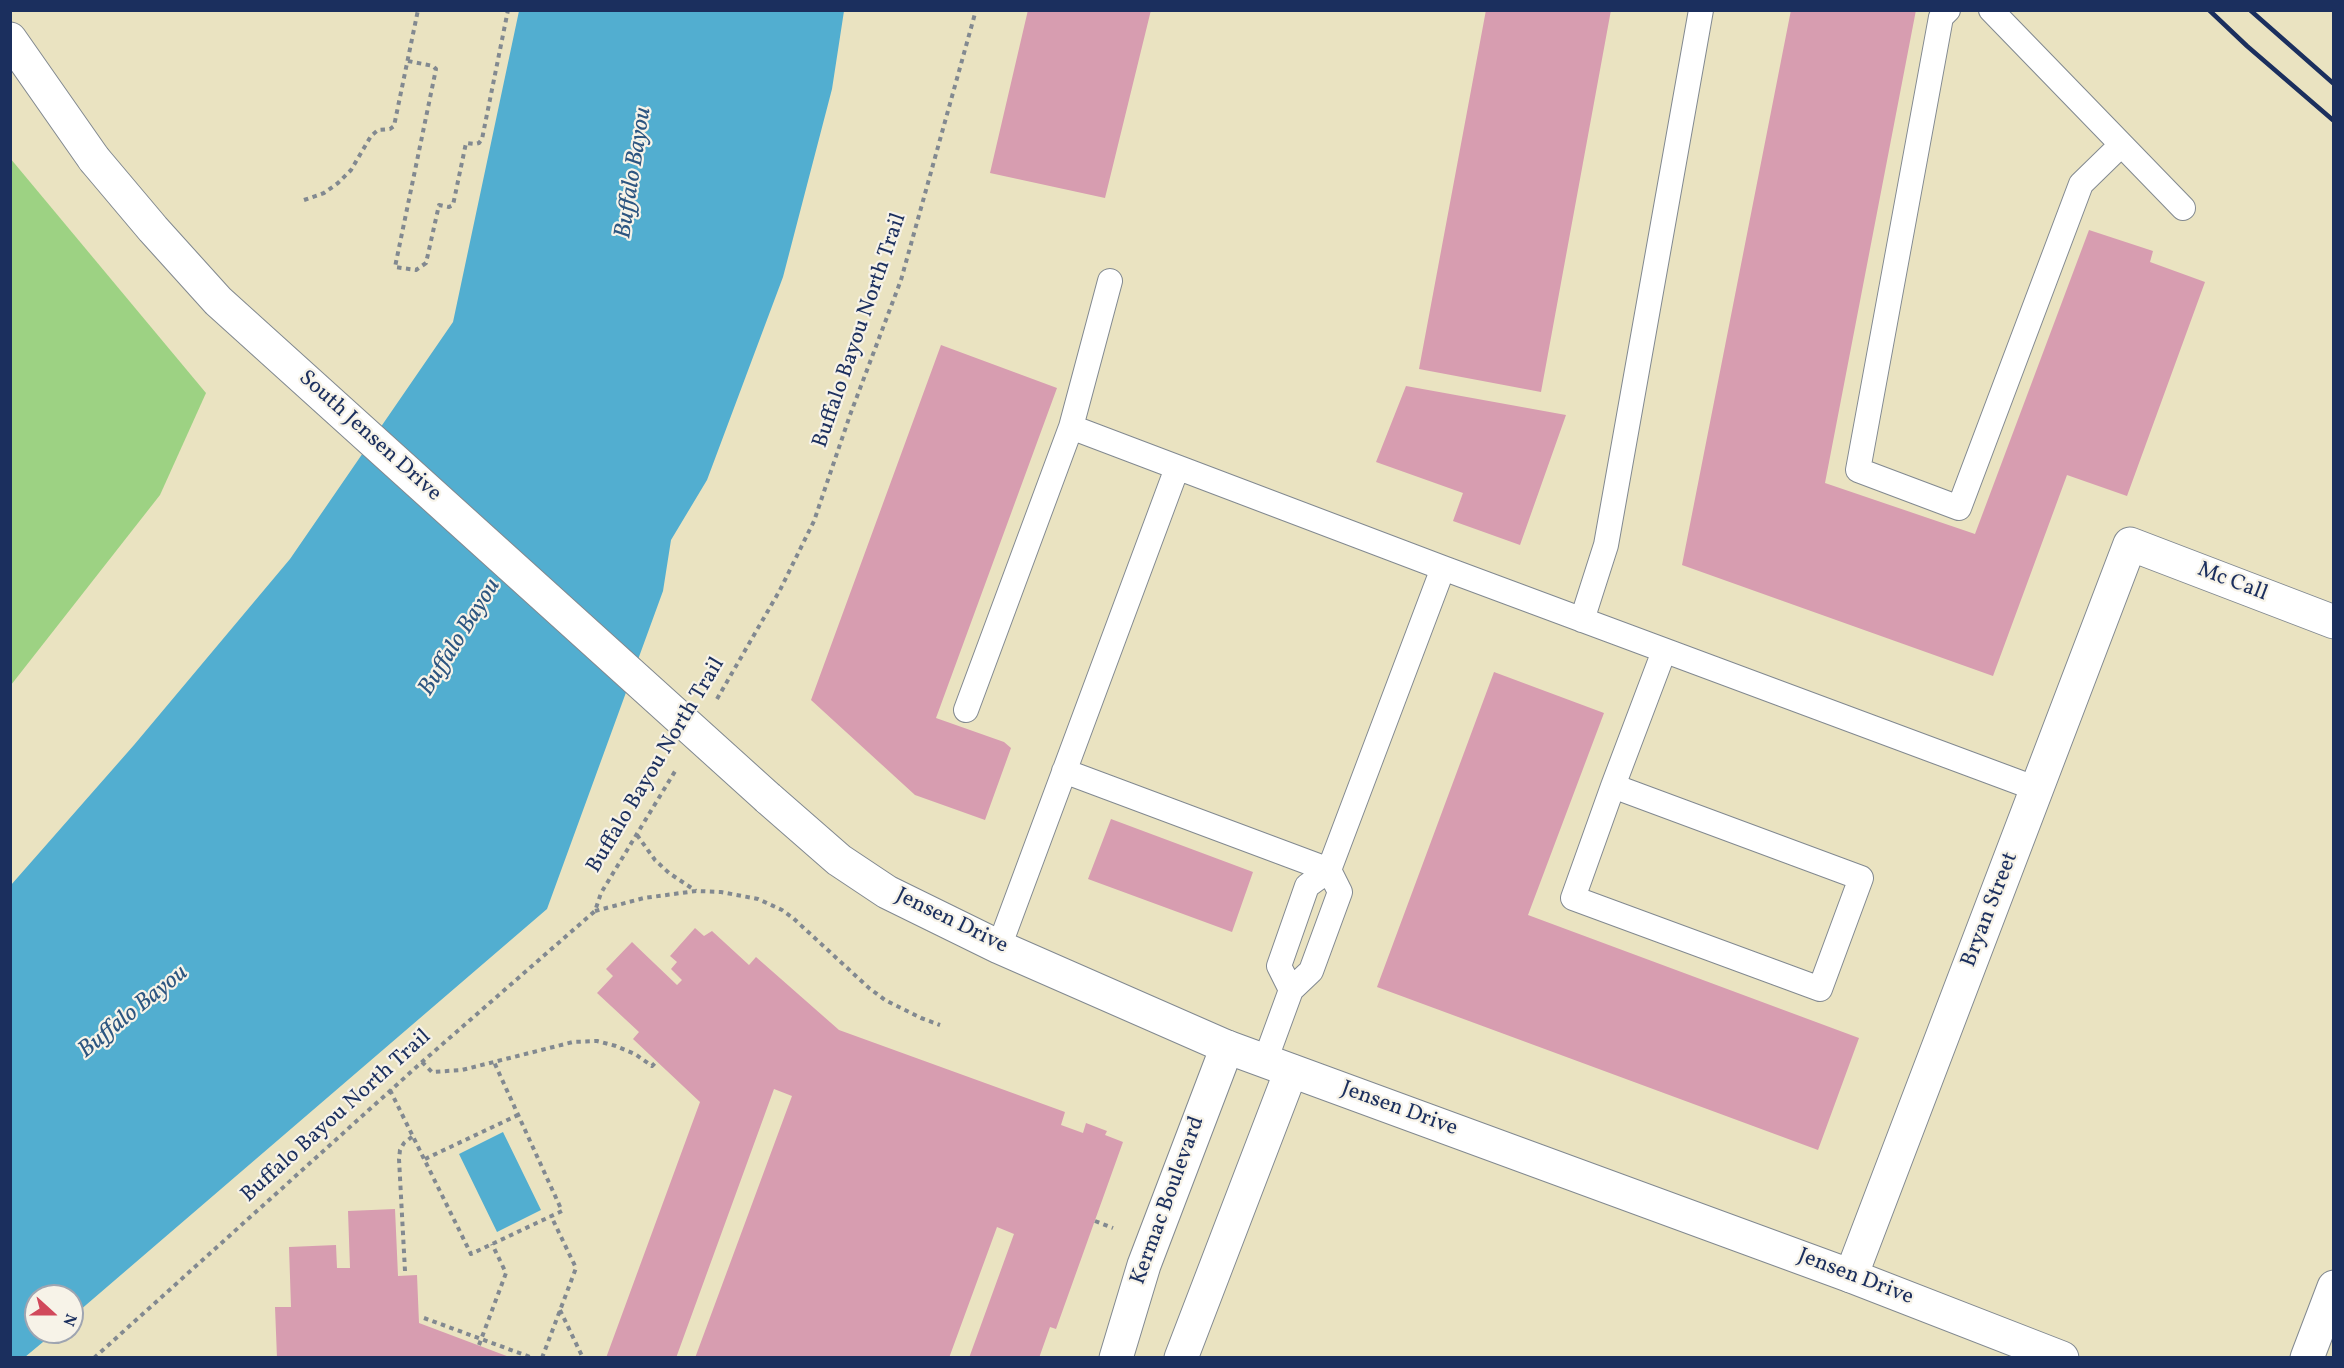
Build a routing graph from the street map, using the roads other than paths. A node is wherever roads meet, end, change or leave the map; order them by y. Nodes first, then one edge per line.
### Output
1 (1701, 10) edge
2 (1948, 10) edge
3 (1992, 10) edge
4 (10, 39) edge
5 (2121, 145) junction
6 (2183, 208) dead end
7 (1110, 281) dead end
8 (1071, 427) junction
9 (1177, 468) junction
10 (2130, 544) joint
11 (1443, 568) junction
12 (1582, 620) junction
13 (2334, 622) edge
14 (1664, 651) junction
15 (966, 710) dead end
16 (1064, 771) junction
17 (1613, 786) junction
18 (2037, 789) junction
19 (768, 798) joint
20 (1329, 870) junction
21 (999, 947) junction
22 (1291, 990) junction
23 (1227, 1047) junction
24 (1278, 1066) junction
25 (1851, 1276) junction
26 (2334, 1287) edge
27 (2051, 1356) edge
28 (1116, 1358) edge
29 (1181, 1358) edge
30 (2307, 1358) edge

1 - 12 lane
2 - 5 lane
3 - 5 lane
4 - 19 main road, South Jensen Drive, bridge
5 - 6 lane
7 - 8 lane
8 - 9 lane
8 - 15 lane
9 - 11 lane
9 - 16 lane
10 - 13 main road, Mc Call
10 - 18 main road, Bryan Street
11 - 12 lane
11 - 20 lane
12 - 14 lane
14 - 17 lane
14 - 18 lane
16 - 20 lane
16 - 21 lane
17 - 17 lane
18 - 25 main road, Bryan Street
19 - 21 main road, Jensen Drive
20 - 22 lane
20 - 22 lane
21 - 23 main road, Jensen Drive
22 - 24 lane
23 - 24 main road, Jensen Drive
23 - 28 main road, Kermac Boulevard
24 - 25 main road, Jensen Drive
24 - 29 main road
25 - 27 main road, Jensen Drive
26 - 30 main road

